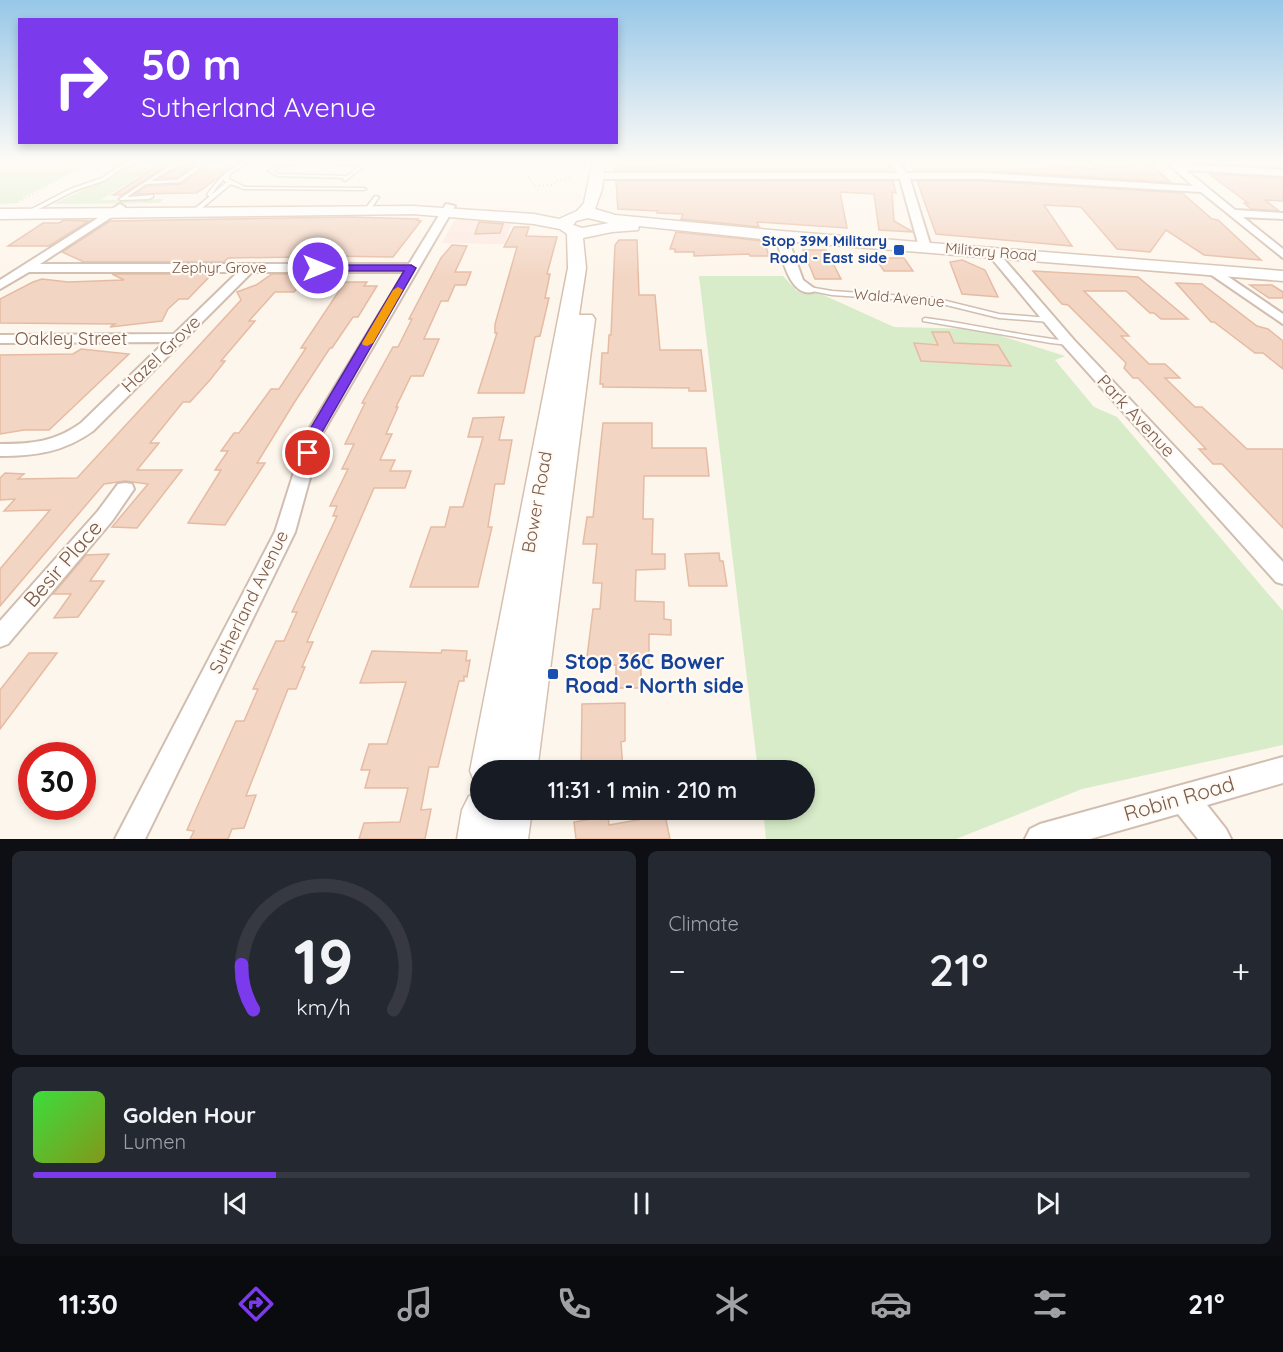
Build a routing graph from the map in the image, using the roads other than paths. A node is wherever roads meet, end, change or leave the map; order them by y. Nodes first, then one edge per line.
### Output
1 (49, 199) edge
2 (205, 199) edge
3 (209, 199) edge
4 (588, 199) edge
5 (592, 199) edge
6 (911, 199) edge
7 (1214, 199) edge
8 (199, 207) junction
9 (27, 208) junction
10 (0, 209) edge
11 (447, 209) junction
12 (115, 210) junction
13 (535, 213) junction
14 (1231, 213) junction
15 (0, 214) edge
16 (1283, 216) edge
17 (590, 225) junction
18 (699, 228) junction
19 (781, 236) junction
20 (925, 247) junction
21 (992, 252) junction
22 (1283, 255) edge
23 (27, 268) junction
24 (249, 268) junction
25 (411, 268) junction
26 (1214, 271) junction
27 (1283, 276) edge
28 (0, 285) edge
29 (809, 289) joint
30 (925, 320) dead end
31 (1049, 320) junction
32 (1283, 320) edge
33 (178, 338) junction
34 (0, 339) edge
35 (1069, 343) junction
36 (0, 450) edge
37 (125, 489) dead end
38 (1283, 576) edge
39 (0, 637) edge
40 (492, 760) edge
41 (518, 760) edge
42 (1283, 770) edge
43 (1182, 798) junction
44 (481, 820) edge
45 (510, 820) edge
46 (130, 839) edge
47 (478, 839) edge
48 (507, 839) edge
49 (1040, 839) edge
50 (1216, 839) edge

1 - 9 lane
2 - 8 lane
3 - 8 lane
4 - 13 main road
5 - 17 main road, Bower Road
6 - 20 street
7 - 14 street
8 - 11 main road, Military Road
8 - 12 main road, Military Road
9 - 10 main road, Military Road
9 - 12 main road, Military Road
9 - 15 main road, Military Road
11 - 13 main road, Military Road
11 - 17 main road, Military Road
11 - 25 street, Sutherland Avenue
12 - 23 street
13 - 17 main road, Military Road
14 - 16 street
14 - 22 street
17 - 18 main road, Military Road
17 - 18 main road, Military Road
17 - 40 main road, Bower Road
17 - 41 main road, Bower Road
18 - 19 main road, Military Road
19 - 20 main road, Military Road
19 - 29 street, Wald Avenue
20 - 21 main road, Military Road
21 - 26 main road, Military Road
21 - 31 street, Park Avenue
23 - 24 street, Zephyr Grove
23 - 28 street
24 - 25 street, Zephyr Grove
24 - 33 street, Hazel Grove
25 - 46 street, Sutherland Avenue
26 - 27 main road, Military Road
26 - 32 street
29 - 31 lane, Wald Avenue
30 - 35 lane
31 - 35 street, Park Avenue
33 - 34 street, Oakley Street
33 - 36 street, Hazel Grove
35 - 38 street, Park Avenue
37 - 39 street, Besir Place
42 - 43 street, Robin Road
43 - 49 street, Robin Road
43 - 50 street
44 - 47 main road
45 - 48 main road

